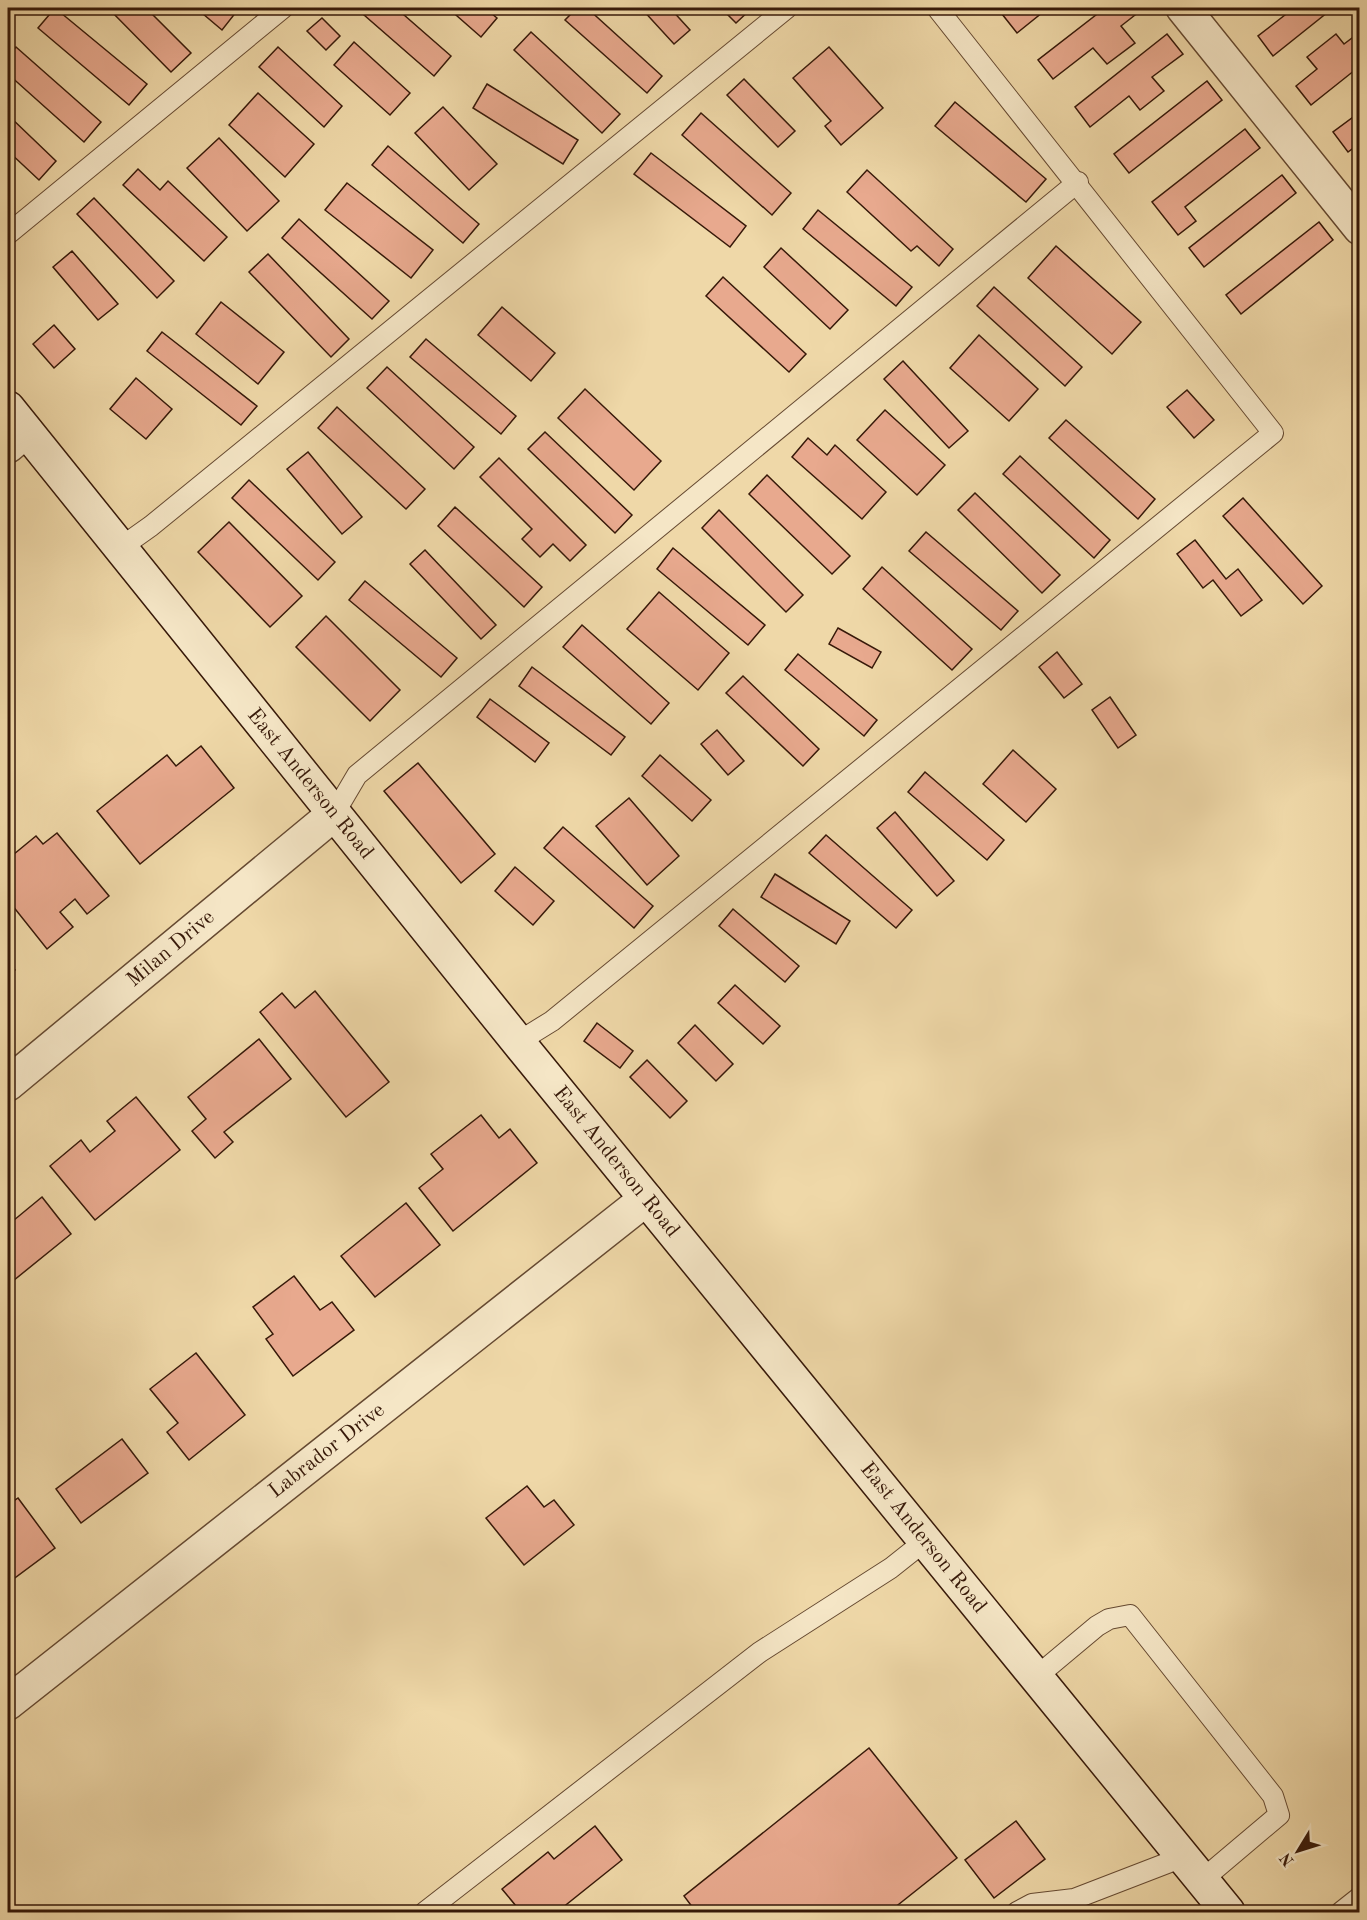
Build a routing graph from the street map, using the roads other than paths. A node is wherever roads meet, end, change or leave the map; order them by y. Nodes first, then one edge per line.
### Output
1 (283, 8) edge
2 (787, 8) edge
3 (937, 8) edge
4 (1183, 8) edge
5 (1078, 183) junction
6 (1359, 228) edge
7 (8, 234) edge
8 (14, 428) edge
9 (120, 548) junction
10 (334, 814) junction
11 (518, 1042) junction
12 (8, 1084) edge
13 (646, 1199) junction
14 (925, 1541) junction
15 (1036, 1677) junction
16 (8, 1703) edge
17 (1192, 1869) junction
18 (1359, 1897) edge
19 (425, 1912) edge
20 (1017, 1912) edge
21 (1228, 1912) edge
22 (1341, 1912) edge

1 - 7 lane
2 - 9 lane
3 - 5 lane
4 - 6 street
5 - 10 lane
5 - 11 lane
8 - 9 street, East Anderson Road
9 - 10 street, East Anderson Road
10 - 11 street, East Anderson Road
10 - 12 street, Milan Drive
11 - 13 street, East Anderson Road
13 - 14 street, East Anderson Road
13 - 16 street, Labrador Drive
14 - 15 street, East Anderson Road
14 - 19 lane
15 - 17 street, East Anderson Road
15 - 17 lane
17 - 20 lane
17 - 21 street, East Anderson Road
18 - 22 lane

